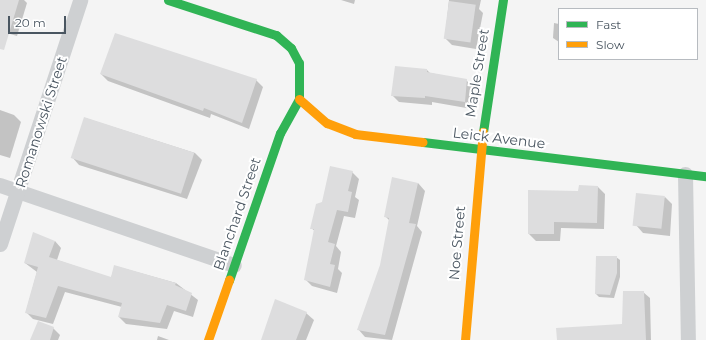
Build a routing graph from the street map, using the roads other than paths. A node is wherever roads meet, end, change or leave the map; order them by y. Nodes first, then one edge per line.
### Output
1 (80, 0) edge
2 (168, 0) edge
3 (503, 0) edge
4 (299, 99) junction
5 (480, 150) junction
6 (685, 174) junction
7 (706, 176) edge
8 (0, 185) edge
9 (18, 191) junction
10 (0, 244) edge
11 (234, 266) junction
12 (208, 340) edge
13 (465, 340) edge
14 (688, 340) edge

1 - 9 street, Romanowski Street
2 - 4 street
3 - 5 street, Maple Street
4 - 5 street, Leick Avenue
4 - 11 street, Blanchard Street
5 - 6 street, Leick Avenue
5 - 13 street, Noe Street
6 - 7 street, Leick Avenue
6 - 14 street
8 - 9 street
9 - 10 street, Romanowski Street
9 - 11 street
11 - 12 street, Blanchard Street

